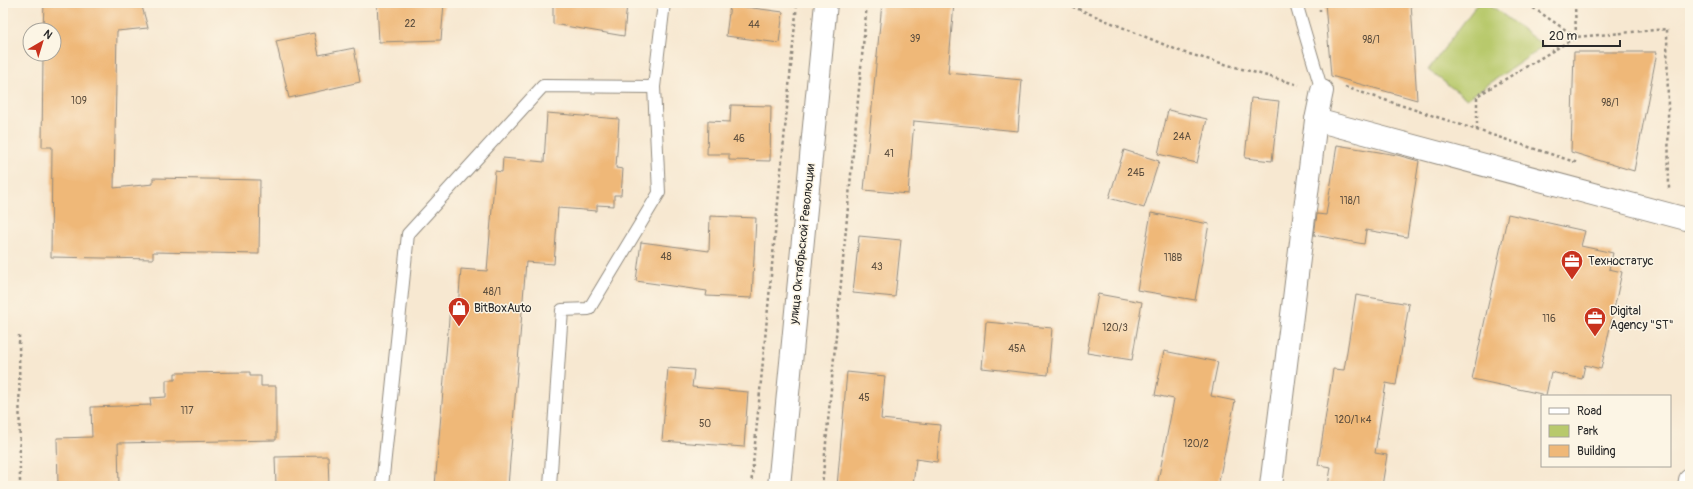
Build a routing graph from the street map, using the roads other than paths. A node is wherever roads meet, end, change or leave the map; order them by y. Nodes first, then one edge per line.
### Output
1 (664, 3) edge
2 (826, 3) edge
3 (1296, 3) edge
4 (654, 87) junction
5 (1322, 91) joint
6 (1316, 120) junction
7 (1690, 220) edge
8 (1690, 480) edge
9 (382, 486) edge
10 (550, 486) edge
11 (778, 486) edge
12 (1271, 486) edge
13 (1689, 486) edge

1 - 4 lane
2 - 11 street, улица Октябрьской Революции
3 - 5 lane
4 - 9 lane
4 - 10 lane
5 - 6 street
6 - 7 street
6 - 12 street
8 - 13 street

